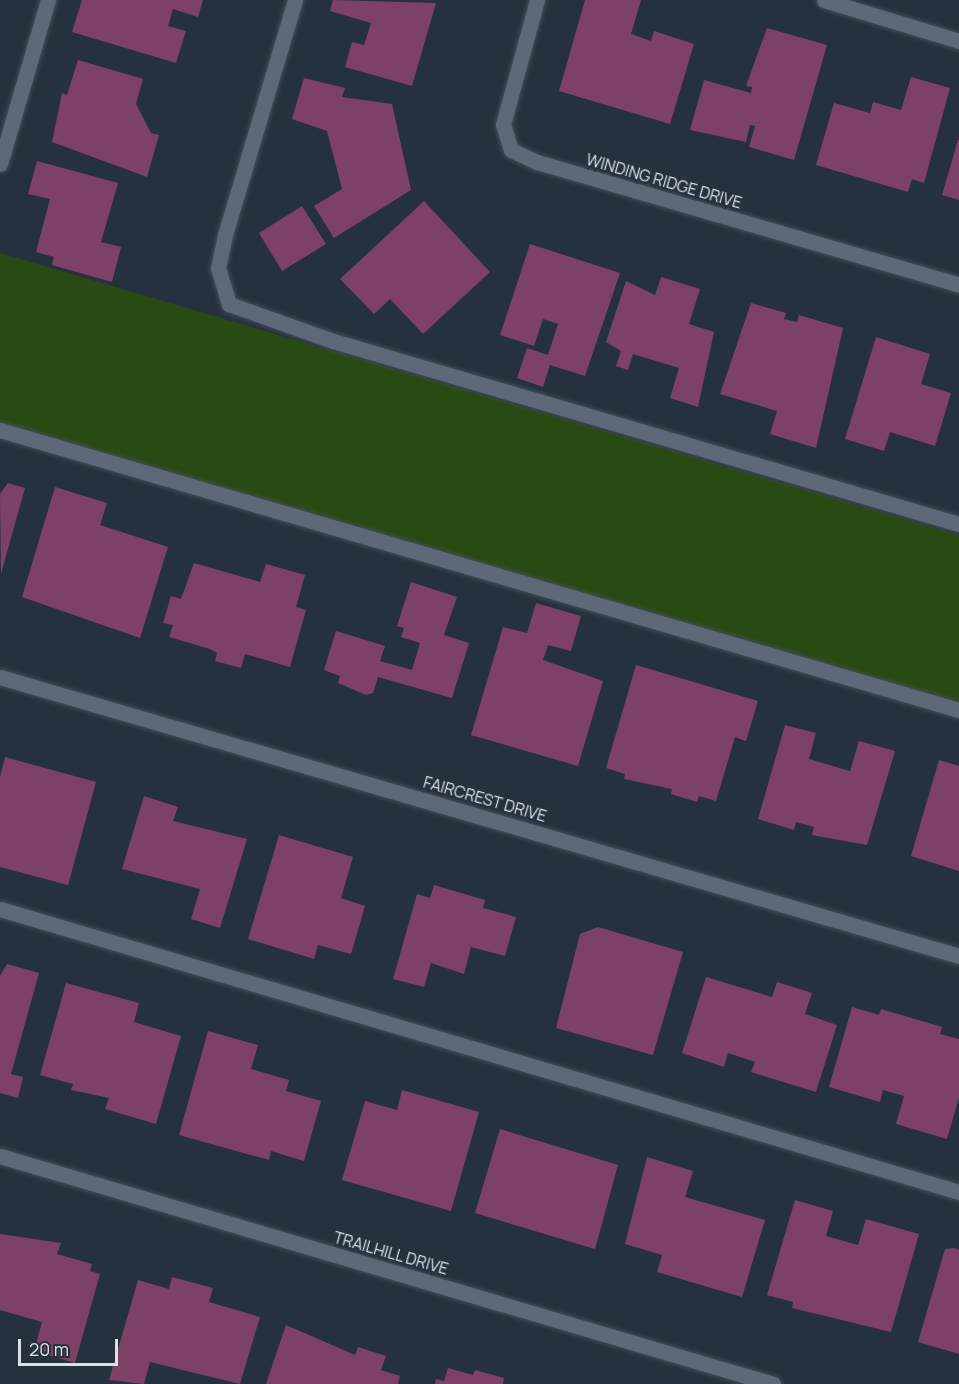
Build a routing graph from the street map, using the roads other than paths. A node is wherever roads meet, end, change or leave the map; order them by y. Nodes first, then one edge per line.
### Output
1 (48, 0) edge
2 (295, 0) edge
3 (537, 0) edge
4 (824, 0) edge
5 (959, 41) edge
6 (0, 164) edge
7 (959, 285) edge
8 (0, 430) edge
9 (959, 524) edge
10 (0, 677) edge
11 (959, 710) edge
12 (0, 909) edge
13 (959, 956) edge
14 (0, 1156) edge
15 (959, 1192) edge
16 (773, 1384) edge

1 - 6 street
2 - 9 street
3 - 7 street, WINDING RIDGE DRIVE
4 - 5 street
8 - 11 street
10 - 13 street, FAIRCREST DRIVE
12 - 15 street
14 - 16 street, TRAILHILL DRIVE

